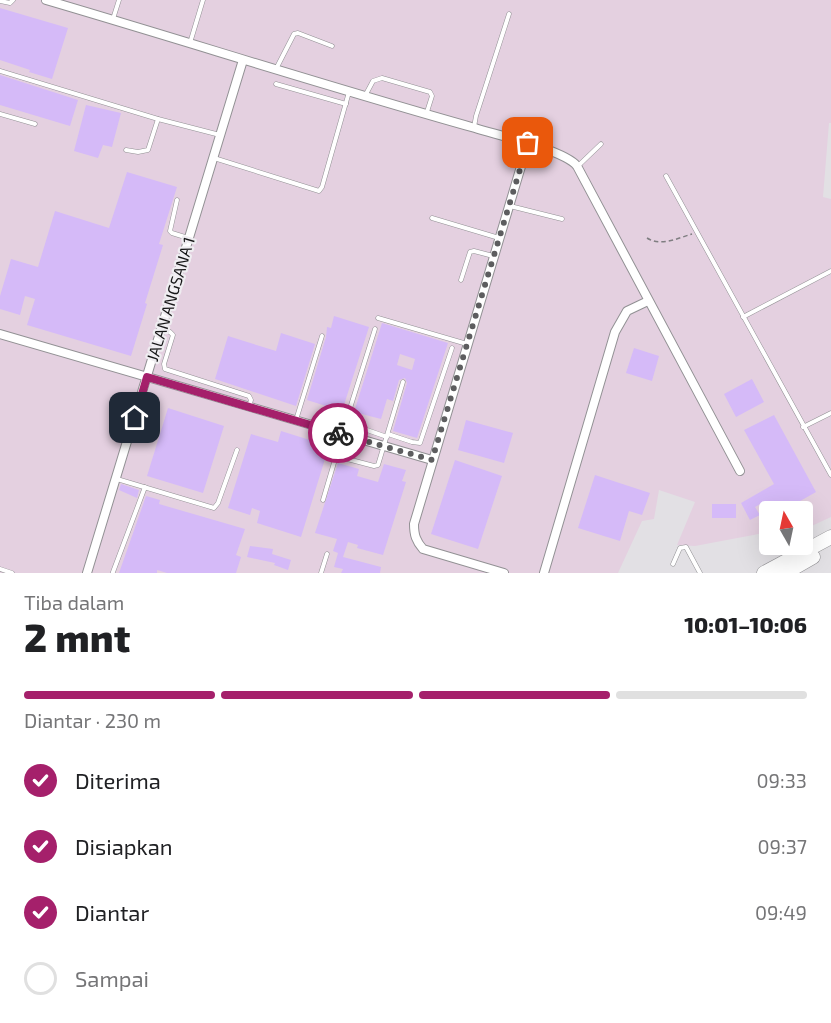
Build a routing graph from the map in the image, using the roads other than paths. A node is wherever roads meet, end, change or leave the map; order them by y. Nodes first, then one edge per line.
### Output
1 (13, 0) edge
2 (46, 0) edge
3 (119, 0) edge
4 (203, 0) edge
5 (0, 1) edge
6 (509, 14) dead end
7 (113, 20) junction
8 (190, 43) junction
9 (332, 46) dead end
10 (243, 60) junction
11 (276, 70) junction
12 (0, 71) edge
13 (276, 84) dead end
14 (349, 92) junction
15 (365, 96) junction
16 (346, 104) junction
17 (0, 114) edge
18 (426, 115) junction
19 (158, 119) junction
20 (35, 124) dead end
21 (474, 128) junction
22 (220, 135) junction
23 (528, 143) junction
24 (601, 144) dead end
25 (126, 150) dead end
26 (213, 158) junction
27 (577, 166) junction
28 (666, 176) dead end
29 (177, 200) dead end
30 (509, 206) junction
31 (432, 218) dead end
32 (562, 219) dead end
33 (189, 238) junction
34 (500, 238) junction
35 (494, 256) junction
36 (831, 271) edge
37 (461, 280) dead end
38 (648, 301) junction
39 (743, 317) junction
40 (378, 318) dead end
41 (375, 329) dead end
42 (161, 330) junction
43 (0, 334) edge
44 (322, 336) dead end
45 (467, 344) junction
46 (452, 348) dead end
47 (147, 377) junction
48 (403, 382) dead end
49 (249, 407) junction
50 (831, 414) edge
51 (296, 420) junction
52 (803, 428) junction
53 (387, 439) junction
54 (237, 450) dead end
55 (432, 460) junction
56 (740, 471) dead end
57 (831, 475) edge
58 (116, 479) junction
59 (145, 487) junction
60 (323, 500) dead end
61 (831, 537) edge
62 (831, 548) edge
63 (327, 554) dead end
64 (673, 564) dead end
65 (0, 569) edge
66 (12, 573) edge
67 (87, 573) edge
68 (113, 573) edge
69 (321, 573) edge
70 (504, 573) edge
71 (544, 573) edge
72 (700, 573) edge
73 (764, 573) edge
74 (784, 573) edge

1 - 5 lane
2 - 7 street
3 - 7 lane
4 - 8 lane
6 - 21 lane
7 - 8 street
8 - 10 street
9 - 11 lane
10 - 11 street
10 - 22 street, JALAN ANGSANA 1
11 - 14 street
12 - 19 lane
13 - 16 lane
14 - 15 street
14 - 16 lane
15 - 18 street
15 - 18 lane
16 - 26 lane
17 - 20 lane
18 - 21 street
19 - 22 lane
19 - 25 lane
21 - 23 street
22 - 26 street, JALAN ANGSANA 1
23 - 27 street
23 - 30 street
24 - 27 lane
26 - 33 street, JALAN ANGSANA 1
27 - 38 street
28 - 39 lane
29 - 33 lane
30 - 32 lane
30 - 34 street
31 - 34 lane
33 - 42 street, JALAN ANGSANA 1
34 - 35 street
35 - 37 lane
35 - 45 street
36 - 39 lane
38 - 56 street
38 - 71 street
39 - 52 lane
40 - 45 lane
41 - 53 lane
42 - 47 street, JALAN ANGSANA 1
42 - 49 lane
43 - 47 street
44 - 51 lane
45 - 55 street
46 - 53 lane
47 - 49 street
47 - 58 street, JALAN ANGSANA 1
48 - 53 lane
49 - 51 street
50 - 52 lane
51 - 53 street
52 - 57 lane
53 - 55 street
53 - 60 lane
54 - 59 lane
55 - 70 street
58 - 59 lane
58 - 67 street, JALAN ANGSANA 1
59 - 68 lane
61 - 73 main road
62 - 74 main road
63 - 69 lane
64 - 72 lane
65 - 66 lane

